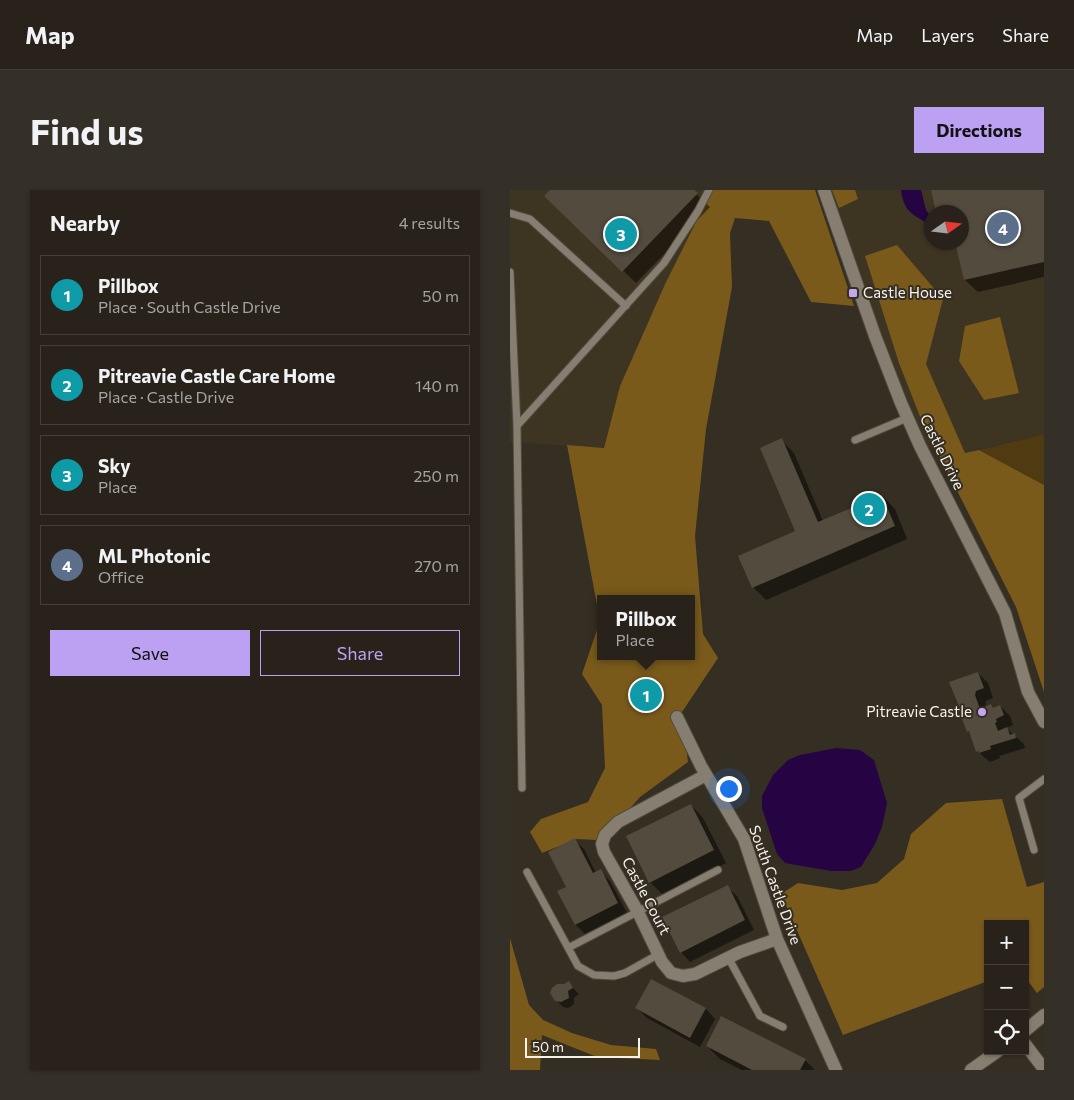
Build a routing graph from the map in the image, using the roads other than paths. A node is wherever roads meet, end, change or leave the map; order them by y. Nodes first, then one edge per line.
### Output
1 (709, 190) edge
2 (824, 190) edge
3 (510, 213) edge
4 (510, 272) edge
5 (626, 306) junction
6 (907, 418) junction
7 (517, 426) junction
8 (855, 440) dead end
9 (677, 717) dead end
10 (1044, 722) edge
11 (706, 774) junction
12 (1044, 779) edge
13 (522, 788) dead end
14 (1034, 850) dead end
15 (718, 870) dead end
16 (527, 872) dead end
17 (638, 912) junction
18 (777, 939) junction
19 (568, 948) junction
20 (658, 954) junction
21 (728, 957) junction
22 (1044, 1015) edge
23 (783, 1027) dead end
24 (1029, 1028) edge
25 (1029, 1049) edge
26 (992, 1055) edge
27 (836, 1069) edge
28 (971, 1070) edge
29 (1044, 1070) edge

1 - 5 lane
2 - 6 street, Castle Drive
3 - 5 lane
4 - 7 lane
5 - 7 lane
6 - 8 lane
6 - 10 street, Castle Drive
7 - 13 lane
9 - 11 street, South Castle Drive
11 - 17 street, Castle Court
11 - 18 street, South Castle Drive
12 - 14 lane
15 - 17 lane
16 - 19 lane
17 - 19 lane
17 - 20 street, Castle Court
18 - 21 street, Castle Court
18 - 27 street, South Castle Drive
19 - 20 lane
20 - 21 street, Castle Court
21 - 23 lane
22 - 24 street
25 - 29 street
26 - 28 street

